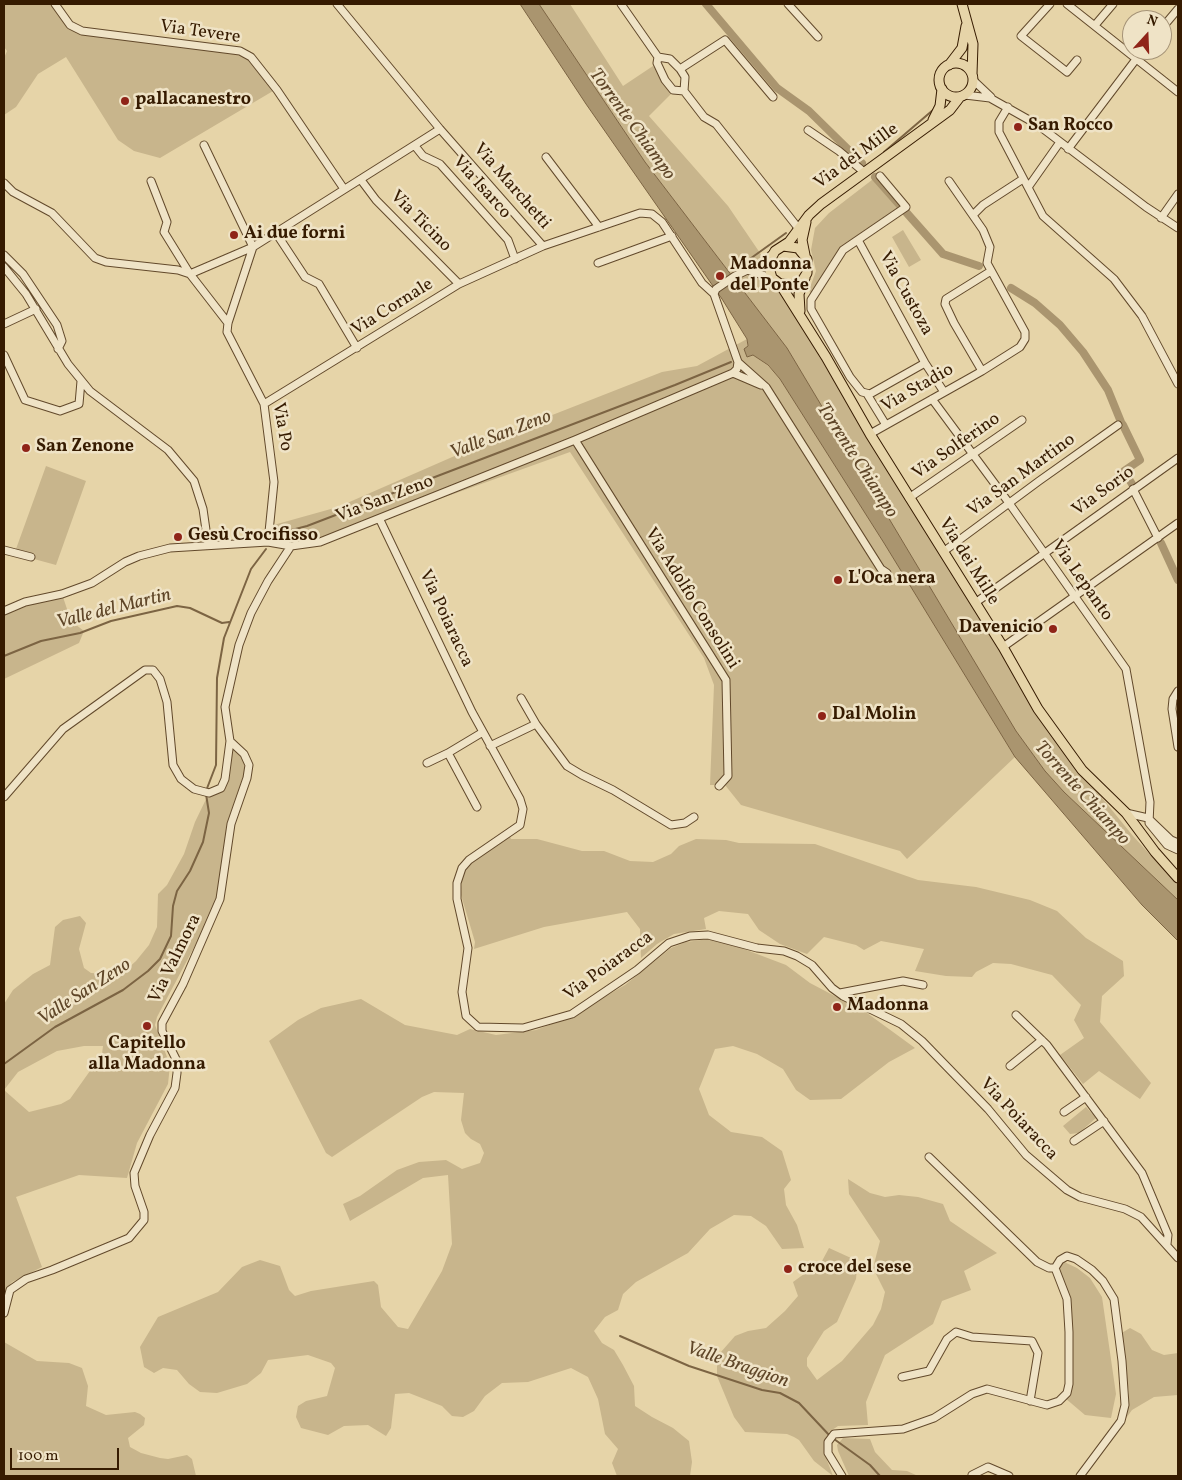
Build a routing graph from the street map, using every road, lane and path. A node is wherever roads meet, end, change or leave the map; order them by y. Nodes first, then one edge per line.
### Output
1 (55, 4) edge
2 (336, 4) edge
3 (621, 4) edge
4 (788, 4) edge
5 (962, 4) edge
6 (1050, 4) edge
7 (1067, 4) edge
8 (1113, 4) edge
9 (967, 23) junction
10 (1096, 24) junction
11 (818, 37) dead end
12 (1122, 46) edge
13 (658, 57) junction
14 (1077, 60) dead end
15 (1135, 60) edge
16 (1138, 60) edge
17 (949, 65) junction
18 (680, 69) junction
19 (972, 77) junction
20 (942, 89) junction
21 (684, 91) junction
22 (1178, 92) edge
23 (963, 96) junction
24 (773, 97) dead end
25 (995, 100) junction
26 (1008, 107) junction
27 (930, 124) junction
28 (440, 130) junction
29 (808, 130) dead end
30 (1060, 142) junction
31 (204, 146) dead end
32 (416, 146) junction
33 (1068, 149) junction
34 (546, 157) dead end
35 (864, 172) junction
36 (880, 176) dead end
37 (1023, 179) junction
38 (362, 180) junction
39 (949, 181) dead end
40 (151, 182) dead end
41 (4, 183) edge
42 (1028, 186) junction
43 (344, 189) junction
44 (1178, 194) edge
45 (973, 216) junction
46 (1161, 218) junction
47 (806, 219) junction
48 (599, 228) junction
49 (1178, 228) edge
50 (798, 229) junction
51 (276, 233) junction
52 (672, 236) junction
53 (858, 240) junction
54 (543, 246) junction
55 (783, 246) junction
56 (254, 247) junction
57 (4, 255) edge
58 (771, 255) junction
59 (805, 255) junction
60 (515, 259) junction
61 (598, 263) dead end
62 (4, 267) edge
63 (746, 270) junction
64 (991, 271) junction
65 (190, 274) junction
66 (805, 277) junction
67 (772, 278) junction
68 (459, 284) junction
69 (780, 284) junction
70 (715, 292) junction
71 (36, 309) junction
72 (800, 314) junction
73 (4, 324) edge
74 (228, 324) junction
75 (357, 348) junction
76 (58, 349) junction
77 (4, 355) edge
78 (738, 362) junction
79 (925, 363) junction
80 (982, 371) junction
81 (733, 373) junction
82 (81, 381) junction
83 (1178, 384) edge
84 (766, 387) junction
85 (944, 392) junction
86 (867, 394) junction
87 (932, 399) junction
88 (264, 404) junction
89 (1022, 420) dead end
90 (886, 425) junction
91 (1118, 425) dead end
92 (870, 434) junction
93 (575, 440) junction
94 (973, 454) junction
95 (1178, 458) edge
96 (1133, 490) junction
97 (909, 498) junction
98 (1009, 503) junction
99 (380, 520) junction
100 (1178, 524) edge
101 (1158, 538) junction
102 (268, 542) junction
103 (208, 544) junction
104 (290, 546) junction
105 (4, 550) edge
106 (943, 552) junction
107 (1044, 554) junction
108 (31, 557) dead end
109 (887, 573) dead end
110 (1074, 597) junction
111 (975, 603) junction
112 (4, 611) edge
113 (1003, 647) junction
114 (1178, 691) edge
115 (521, 698) dead end
116 (536, 724) junction
117 (483, 732) junction
118 (230, 741) junction
119 (490, 746) junction
120 (1178, 747) edge
121 (448, 753) junction
122 (427, 763) dead end
123 (719, 786) dead end
124 (4, 797) edge
125 (1150, 804) junction
126 (477, 807) dead end
127 (1126, 813) junction
128 (1140, 814) junction
129 (694, 817) dead end
130 (1151, 820) junction
131 (1178, 843) edge
132 (1178, 850) edge
133 (1178, 878) edge
134 (923, 985) dead end
135 (840, 993) junction
136 (1016, 1015) dead end
137 (1042, 1040) junction
138 (1010, 1066) dead end
139 (1086, 1098) junction
140 (1064, 1112) dead end
141 (1104, 1122) junction
142 (1074, 1141) dead end
143 (929, 1157) dead end
144 (1167, 1244) junction
145 (1178, 1258) edge
146 (1055, 1268) junction
147 (4, 1313) edge
148 (902, 1377) dead end
149 (1030, 1402) junction
150 (972, 1475) edge
151 (842, 1476) edge
152 (1009, 1476) edge
153 (1080, 1476) edge

1 - 43 street, Via Tevere
2 - 28 street, Via Marchetti
3 - 13 street
4 - 11 street
5 - 9 main road
6 - 14 street
7 - 10 street
8 - 10 street
9 - 17 main road, Via dei Mille
9 - 19 main road
10 - 12 street
13 - 18 street
13 - 21 street
15 - 33 street
16 - 22 street
17 - 19 main road
17 - 20 main road, Via dei Mille
18 - 21 street
18 - 24 street
19 - 23 main road, Via dei Mille
19 - 25 street
20 - 23 main road
20 - 27 main road, Via dei Mille
21 - 50 street
23 - 25 street
23 - 27 main road, Via dei Mille
25 - 26 street
26 - 30 street
26 - 37 street
27 - 35 main road, Via dei Mille
28 - 32 street
28 - 54 street, Via Marchetti
29 - 35 street
30 - 33 street
30 - 42 street
31 - 56 street
32 - 38 street
32 - 60 street, Via Isarco
33 - 46 street
34 - 48 street
35 - 47 main road, Via dei Mille
36 - 53 street, Via Custoza
37 - 42 street
37 - 45 street
38 - 43 street
38 - 68 street, Via Ticino
39 - 45 street, Via Stadio
40 - 65 street, Via Po
41 - 65 street
42 - 83 street
43 - 51 street
44 - 46 street
45 - 64 street, Via Stadio
46 - 49 street
47 - 50 main road, Via dei Mille
47 - 59 main road
48 - 52 street, Via Marchetti
48 - 54 street, Via Marchetti
50 - 55 main road, Via dei Mille
51 - 56 street
51 - 75 street
52 - 61 street
52 - 70 street, Via Marchetti
53 - 79 street, Via Custoza
53 - 86 street, Via Custoza
54 - 60 street, Via Cornale
55 - 58 main road, Via dei Mille
55 - 59 main road
56 - 65 street
56 - 74 street
57 - 76 street
58 - 63 street
58 - 67 main road
59 - 66 main road
60 - 68 street, Via Cornale
62 - 71 street
63 - 67 street
63 - 70 street
64 - 80 street, Via Stadio
64 - 80 street, Via Stadio
65 - 74 street, Via Po
66 - 69 main road
66 - 72 main road
67 - 69 main road, Via dei Mille
68 - 75 street, Via Cornale
69 - 72 main road, Via dei Mille
70 - 78 street
71 - 73 street
71 - 76 street
72 - 92 main road, Via dei Mille
74 - 88 street, Via Po
75 - 88 street, Via Cornale
76 - 82 street
77 - 82 street
78 - 81 street
78 - 84 street
79 - 85 street, Via Custoza
79 - 86 street, Via Custoza
80 - 85 street, Via Stadio
81 - 84 street
81 - 93 street, Via San Zeno
82 - 103 street
84 - 109 street
85 - 87 street, Via Stadio
86 - 90 street
87 - 90 street, Via Stadio
87 - 94 street, Via Lepanto
88 - 102 street, Via Po
89 - 94 street, Via Solferino
90 - 92 street, Via Stadio
91 - 98 street, Via San Martino
92 - 97 main road, Via dei Mille
93 - 99 street, Via San Zeno
93 - 123 street, Via Adolfo Consolini
94 - 97 street, Via Solferino
94 - 98 street, Via Lepanto
95 - 96 street, Via Sorio
96 - 101 street
96 - 107 street, Via Sorio
97 - 106 main road, Via dei Mille
98 - 106 street, Via San Martino
98 - 107 street, Via Lepanto
99 - 104 street, Via San Zeno
99 - 117 street, Via Poiaracca
100 - 101 street
101 - 110 street
102 - 103 street, Via San Zeno
102 - 104 street, Via San Zeno
103 - 112 street, Via San Zeno
104 - 118 street
105 - 108 street
106 - 111 main road, Via dei Mille
107 - 110 street, Via Lepanto
107 - 111 street, Via Sorio
110 - 113 street
110 - 125 street, Via Lepanto
111 - 113 main road, Via dei Mille
113 - 127 main road, Via dei Mille
114 - 120 street
115 - 116 street
116 - 119 street
116 - 129 street
117 - 119 street, Via Poiaracca
117 - 121 street
118 - 124 street
118 - 147 street, Via Valmora
119 - 135 street, Via Poiaracca
121 - 122 street
121 - 126 street
125 - 128 street
125 - 130 street, Via Lepanto
127 - 128 street
127 - 133 main road, Via dei Mille
128 - 130 street
130 - 131 street
130 - 132 street
134 - 135 street
135 - 144 street, Via Poiaracca
136 - 137 street
137 - 138 street
137 - 139 street
139 - 140 street
139 - 141 street
141 - 142 street
141 - 144 street
143 - 146 street
144 - 145 street, Via Poiaracca
146 - 149 street
146 - 153 street
148 - 149 street
149 - 151 street
150 - 152 street

